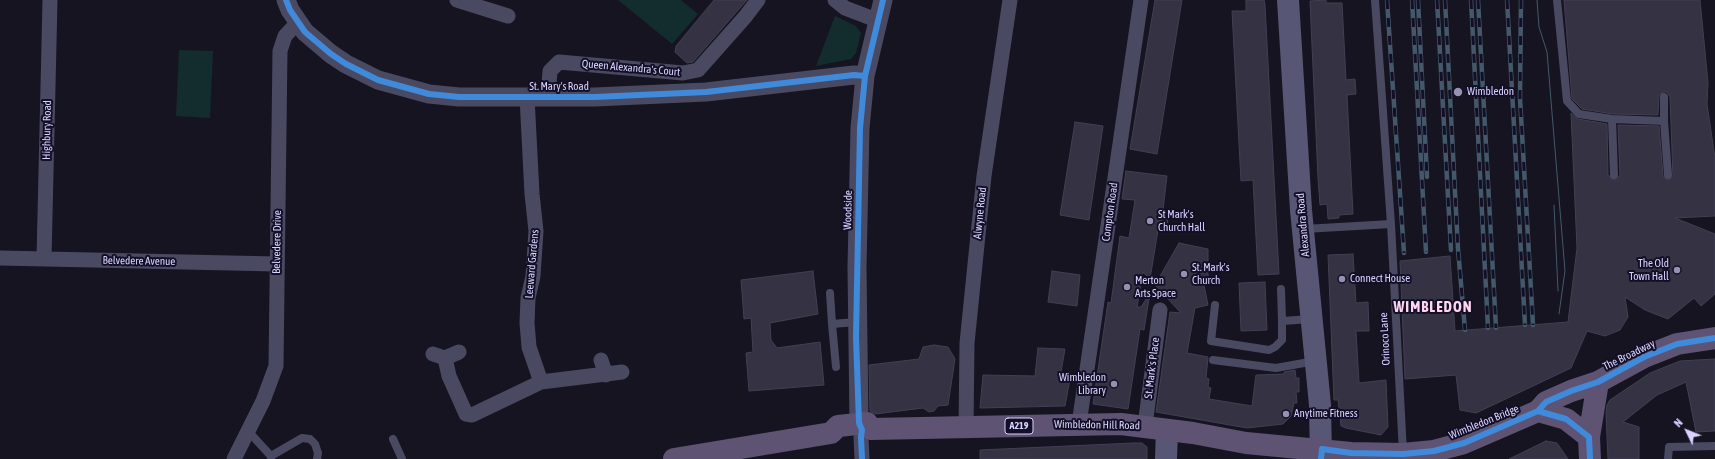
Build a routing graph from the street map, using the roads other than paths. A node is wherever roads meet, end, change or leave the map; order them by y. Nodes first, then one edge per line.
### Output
1 (50, 0) edge
2 (286, 0) edge
3 (457, 0) edge
4 (758, 0) edge
5 (835, 0) edge
6 (883, 0) edge
7 (1010, 0) edge
8 (1141, 0) edge
9 (1288, 0) edge
10 (1375, 0) edge
11 (1557, 0) edge
12 (508, 16) dead end
13 (879, 21) junction
14 (298, 22) junction
15 (866, 76) junction
16 (527, 97) junction
17 (548, 97) junction
18 (1664, 97) dead end
19 (1612, 119) junction
20 (1664, 122) junction
21 (1614, 175) dead end
22 (1668, 175) dead end
23 (1391, 224) junction
24 (1303, 230) junction
25 (0, 258) edge
26 (44, 259) junction
27 (277, 264) junction
28 (1282, 289) dead end
29 (830, 294) dead end
30 (1215, 305) dead end
31 (1160, 310) dead end
32 (1312, 319) junction
33 (1282, 321) junction
34 (856, 322) junction
35 (832, 324) junction
36 (1715, 338) edge
37 (459, 352) dead end
38 (601, 360) dead end
39 (1213, 360) dead end
40 (1315, 361) junction
41 (836, 367) dead end
42 (622, 372) dead end
43 (606, 375) junction
44 (541, 382) junction
45 (1598, 382) junction
46 (1538, 411) junction
47 (1079, 424) junction
48 (1144, 426) junction
49 (966, 428) junction
50 (248, 430) junction
51 (863, 430) junction
52 (1167, 430) junction
53 (1589, 437) junction
54 (393, 439) dead end
55 (1715, 446) edge
56 (1322, 454) edge
57 (1403, 454) junction
58 (271, 458) edge
59 (234, 459) edge
60 (317, 459) edge
61 (402, 459) edge
62 (674, 459) edge
63 (862, 459) edge
64 (1166, 459) edge
65 (1590, 459) edge
66 (1668, 459) edge

1 - 26 street, Highbury Road
2 - 14 street, St. Mary's Road
3 - 12 street
4 - 17 street, Queen Alexandra's Court
5 - 13 street
6 - 13 street, Woodside
7 - 49 street, Alwyne Road
8 - 47 street, Compton Road
9 - 24 main road, Alexandra Road
10 - 23 lane, Orinoco Lane
11 - 19 lane
13 - 15 street, Woodside
14 - 16 street, St. Mary's Road
14 - 27 street, Belvedere Drive
15 - 17 street, St. Mary's Road
15 - 34 street, Woodside
16 - 17 street, St. Mary's Road
16 - 44 street, Leeward Gardens
18 - 20 lane
19 - 20 lane
19 - 21 lane
20 - 22 lane
23 - 24 lane
23 - 57 lane, Orinoco Lane
24 - 32 main road, Alexandra Road
25 - 26 street, Belvedere Avenue
26 - 27 street, Belvedere Avenue
27 - 50 street, Belvedere Drive
28 - 33 lane
29 - 35 lane
30 - 33 lane
31 - 48 street, St. Mark's Place
32 - 33 lane
32 - 40 main road, Alexandra Road
34 - 35 lane
34 - 51 street, Woodside
35 - 41 lane
36 - 45 main road, The Broadway / A219
37 - 44 street
38 - 43 street
39 - 40 lane
40 - 56 main road, Alexandra Road
42 - 43 street
43 - 44 street
45 - 46 main road, Wimbledon Bridge / A219
45 - 53 main road
46 - 53 main road
46 - 57 main road, Wimbledon Bridge / A219
47 - 48 main road, Wimbledon Hill Road / A219
47 - 49 main road, Wimbledon Hill Road / A219
48 - 52 main road, Wimbledon Hill Road / A219
49 - 51 main road, Wimbledon Hill Road / A219
50 - 58 lane
50 - 59 street, Belvedere Drive
51 - 62 main road, Wimbledon Hill Road / A219
51 - 63 street
52 - 56 main road, Wimbledon Hill Road / A219
52 - 64 main road
53 - 65 main road
54 - 61 lane
55 - 66 lane
56 - 57 main road, Wimbledon Bridge / A219
58 - 60 lane

